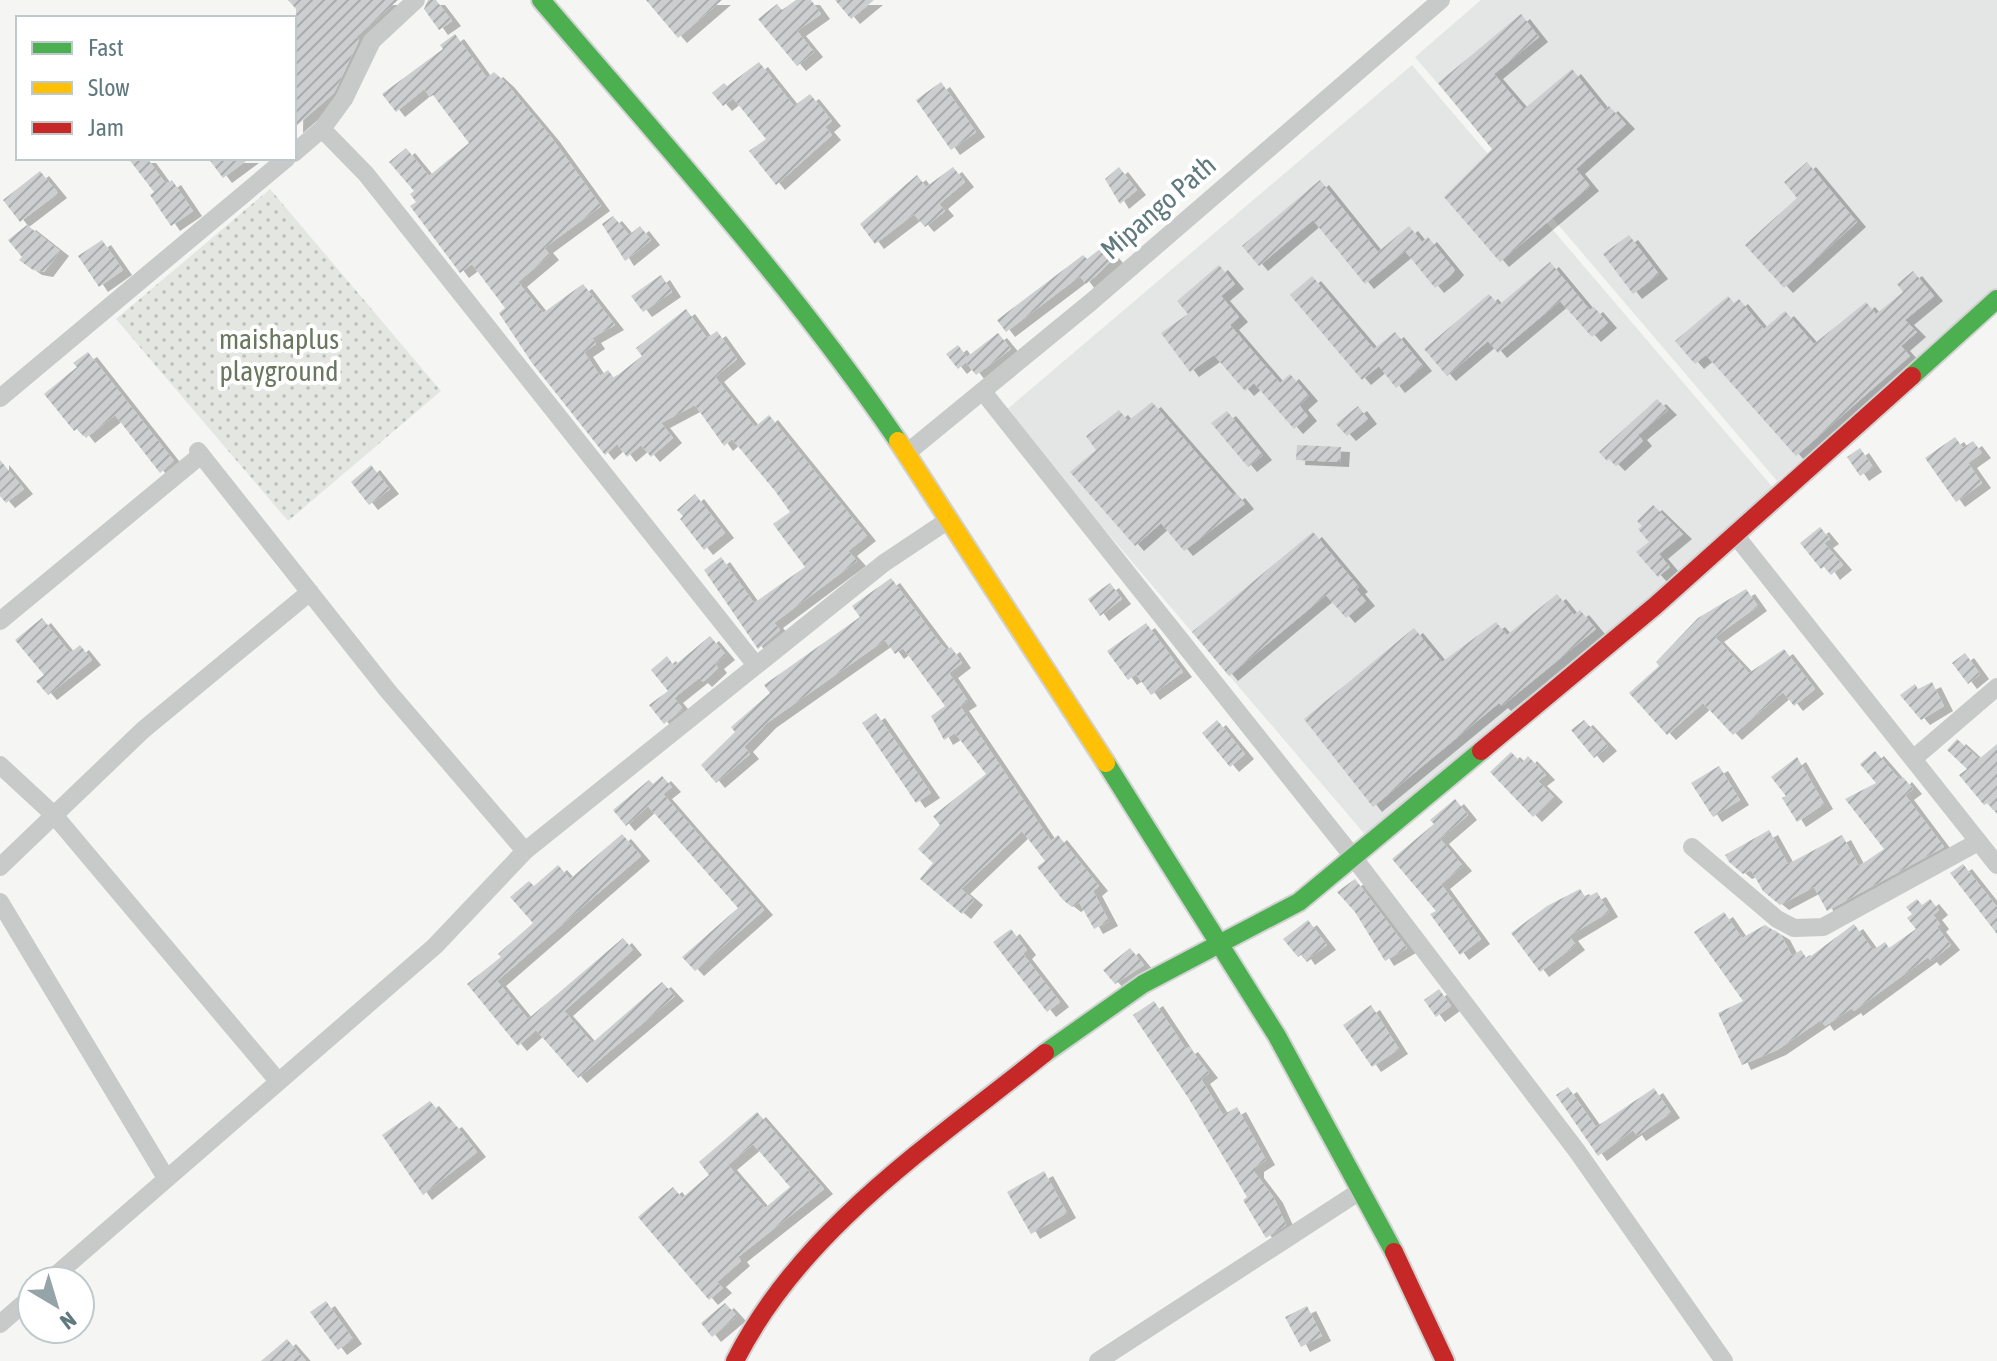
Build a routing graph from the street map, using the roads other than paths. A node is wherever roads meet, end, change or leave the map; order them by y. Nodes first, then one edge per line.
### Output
1 (416, 0) edge
2 (541, 0) edge
3 (1441, 0) edge
4 (322, 129) junction
5 (296, 151) edge
6 (285, 160) edge
7 (1997, 299) edge
8 (984, 393) junction
9 (0, 398) edge
10 (908, 452) junction
11 (947, 521) junction
12 (1736, 536) junction
13 (310, 592) junction
14 (0, 621) edge
15 (755, 664) junction
16 (1997, 687) edge
17 (1913, 759) junction
18 (0, 765) edge
19 (54, 815) junction
20 (1978, 842) junction
21 (1692, 847) dead end
22 (525, 851) junction
23 (1354, 858) junction
24 (1997, 865) edge
25 (0, 867) edge
26 (0, 902) edge
27 (1223, 944) junction
28 (278, 1081) junction
29 (166, 1178) junction
30 (1360, 1191) junction
31 (67, 1265) edge
32 (16, 1310) edge
33 (0, 1324) edge
34 (735, 1361) edge
35 (1098, 1361) edge
36 (1445, 1361) edge
37 (1724, 1361) edge

1 - 4 street
2 - 10 main road
3 - 8 street, Mipango Path
4 - 5 street
4 - 15 street
6 - 9 street
7 - 12 main road
8 - 10 street, Mipango Path
8 - 23 street
10 - 11 main road
11 - 15 street
11 - 27 main road
12 - 17 street
12 - 23 main road
13 - 14 street
13 - 19 street
13 - 22 street
15 - 22 street
16 - 17 street
17 - 20 street
18 - 19 street
19 - 25 street
19 - 28 street
20 - 21 street
20 - 24 street
22 - 28 street
23 - 27 main road
23 - 37 street
26 - 29 street
27 - 30 main road
27 - 34 main road
28 - 29 street
29 - 31 street
30 - 35 street
30 - 36 main road
32 - 33 street

